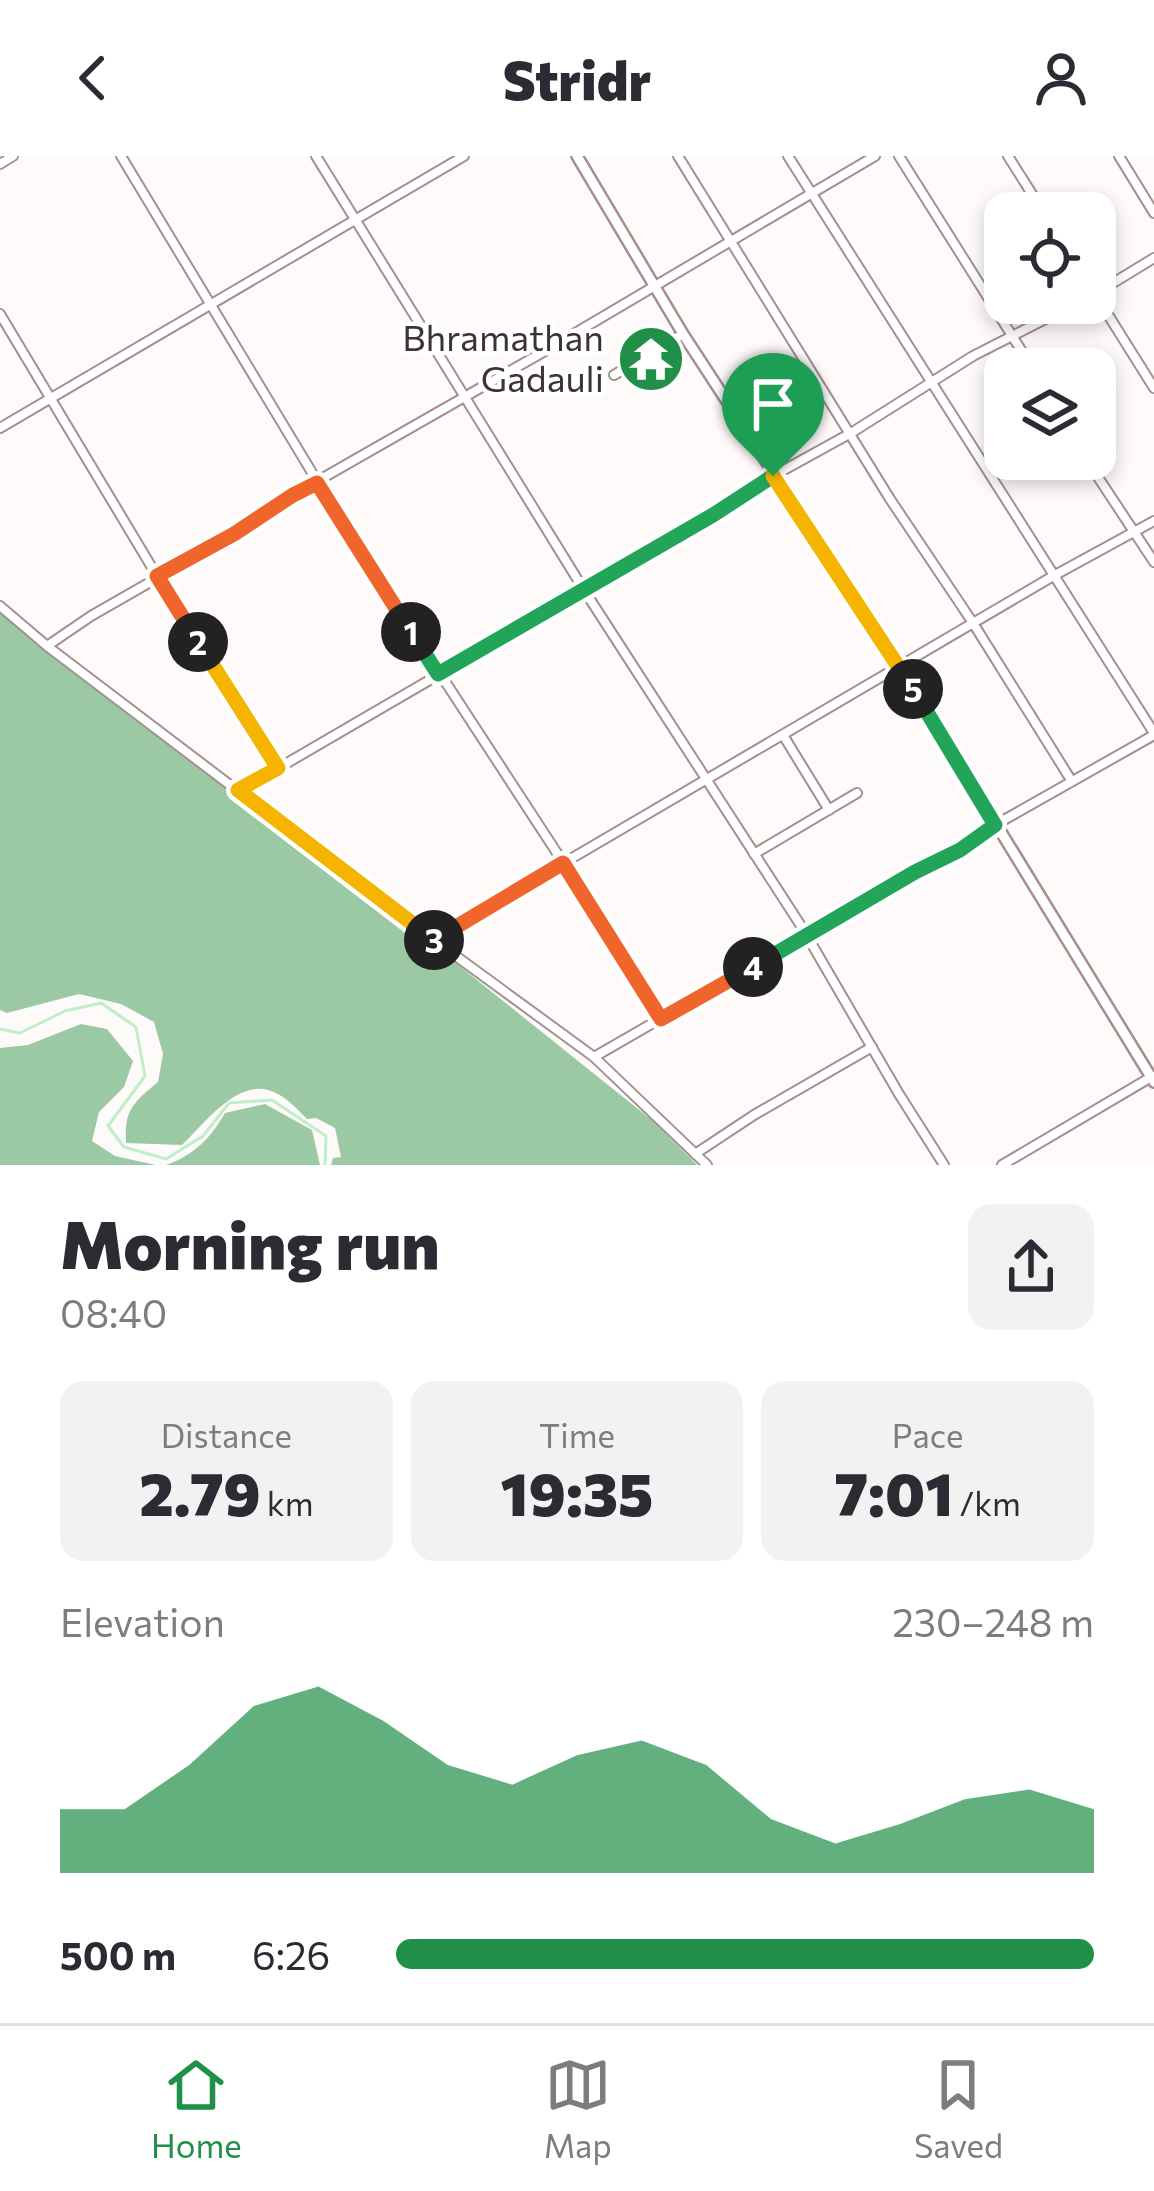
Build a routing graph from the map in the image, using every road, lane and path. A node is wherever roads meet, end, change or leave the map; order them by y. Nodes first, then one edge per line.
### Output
1 (14, 156) edge
2 (121, 156) edge
3 (316, 156) edge
4 (464, 156) edge
5 (577, 156) edge
6 (678, 156) edge
7 (788, 156) edge
8 (875, 156) edge
9 (898, 156) edge
10 (1008, 156) edge
11 (1119, 156) edge
12 (0, 164) edge
13 (1031, 192) edge
14 (811, 194) junction
15 (1154, 213) edge
16 (355, 220) junction
17 (729, 240) junction
18 (1154, 258) edge
19 (1116, 281) edge
20 (655, 286) junction
21 (209, 304) junction
22 (0, 314) edge
23 (1035, 324) edge
24 (1114, 324) edge
25 (683, 334) junction
26 (1013, 335) junction
27 (1021, 348) edge
28 (614, 375) dead end
29 (933, 383) junction
30 (1154, 388) edge
31 (464, 397) junction
32 (52, 398) junction
33 (0, 428) edge
34 (851, 434) junction
35 (773, 476) junction
36 (1100, 480) edge
37 (317, 483) junction
38 (1154, 521) edge
39 (1133, 533) junction
40 (1154, 562) edge
41 (1055, 575) junction
42 (157, 576) junction
43 (584, 590) junction
44 (0, 606) edge
45 (973, 623) junction
46 (47, 646) junction
47 (900, 668) junction
48 (438, 674) junction
49 (783, 734) junction
50 (1154, 734) edge
51 (278, 768) junction
52 (706, 780) junction
53 (1071, 780) junction
54 (238, 790) junction
55 (857, 793) dead end
56 (830, 810) junction
57 (995, 825) junction
58 (754, 854) junction
59 (563, 863) junction
60 (808, 936) junction
61 (434, 940) junction
62 (661, 1019) junction
63 (872, 1047) junction
64 (594, 1057) junction
65 (1153, 1078) edge
66 (694, 1154) junction
67 (707, 1165) edge
68 (944, 1165) edge
69 (1002, 1165) edge

1 - 12 street
2 - 21 street
3 - 16 street
4 - 16 street
5 - 20 street
6 - 17 street
7 - 14 street
8 - 14 street
9 - 26 street
10 - 13 street
11 - 15 street
14 - 17 street
14 - 29 street
16 - 21 street
16 - 31 street
17 - 20 street
17 - 34 street
18 - 19 street
20 - 25 street
20 - 31 street
21 - 32 street
21 - 37 street
22 - 32 street
23 - 26 street
24 - 30 street
25 - 28 street
25 - 35 street
26 - 27 street
26 - 29 street
29 - 34 street
29 - 41 street
31 - 37 street
31 - 43 street
32 - 33 street
32 - 42 street
34 - 35 street
34 - 45 street
35 - 43 street
35 - 47 street
36 - 39 street
37 - 42 street
37 - 48 street
38 - 39 street
39 - 40 street
39 - 41 street
41 - 45 street
41 - 50 street
42 - 46 street
42 - 51 street
43 - 48 street
43 - 52 street
44 - 46 street
45 - 47 street
45 - 53 street
46 - 54 street
47 - 49 street
47 - 57 street
48 - 51 street
48 - 59 street
49 - 52 street
49 - 56 street
50 - 53 street
51 - 54 street
52 - 58 street
52 - 59 street
53 - 57 street
54 - 61 street
55 - 56 street
56 - 58 street
57 - 60 street
57 - 65 street
58 - 60 street
59 - 61 street
59 - 62 street
60 - 62 street
60 - 63 street
61 - 64 street
62 - 64 street
63 - 66 street
63 - 68 street
64 - 66 street
65 - 69 street
66 - 67 street

